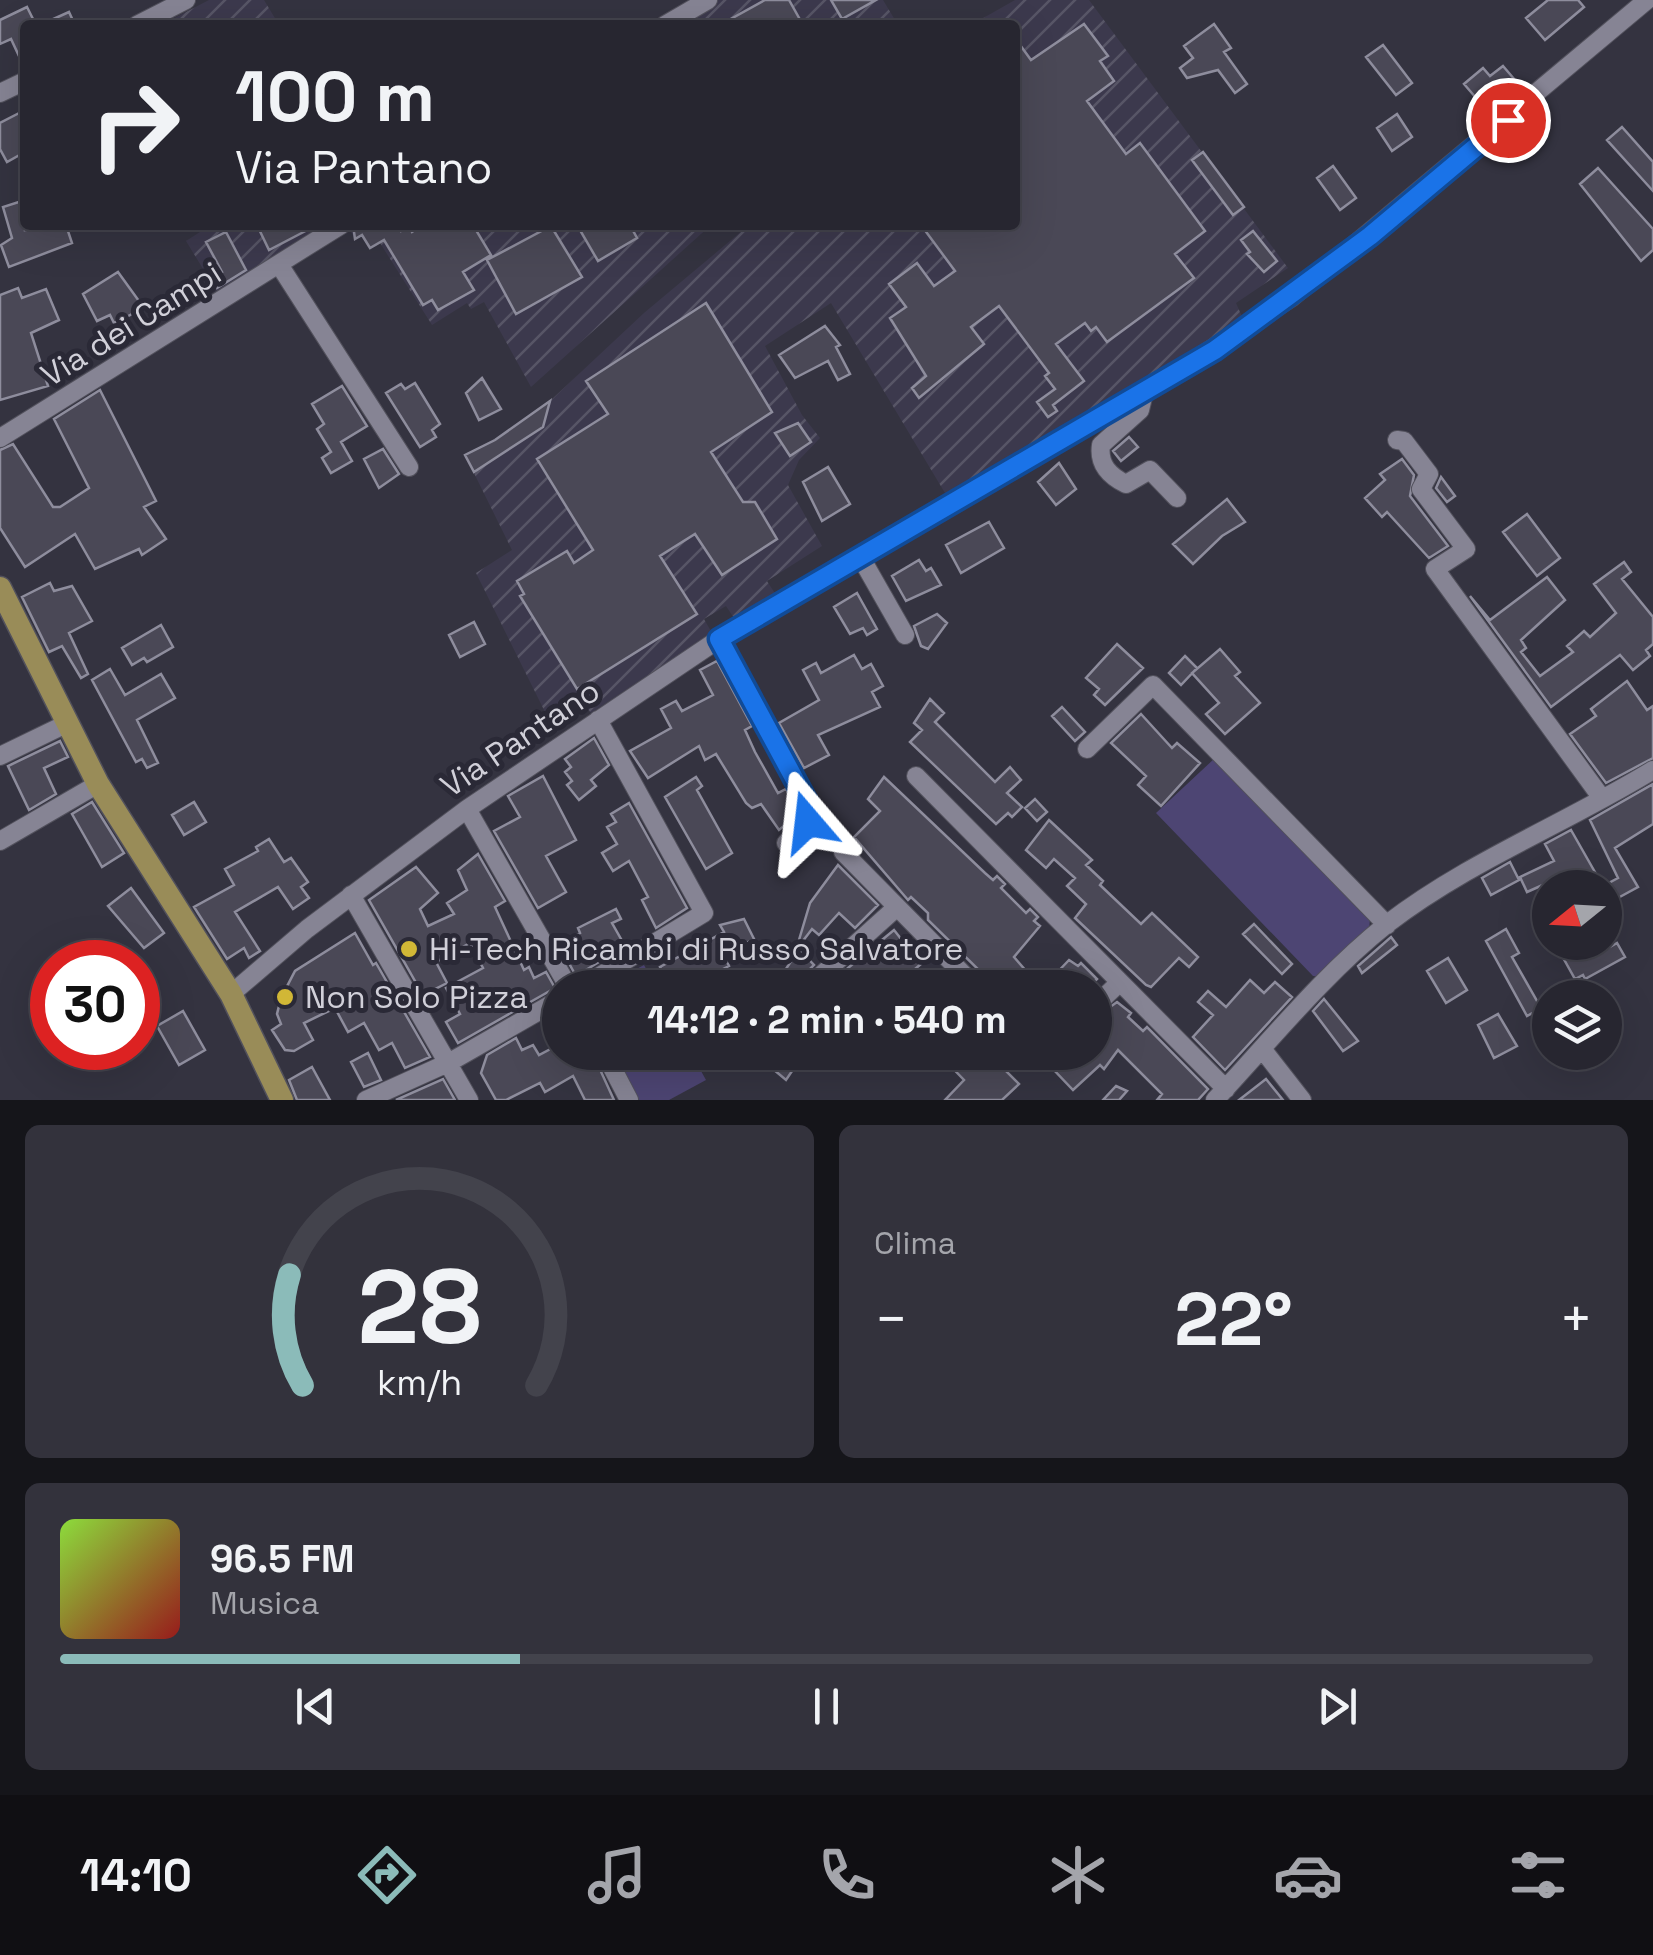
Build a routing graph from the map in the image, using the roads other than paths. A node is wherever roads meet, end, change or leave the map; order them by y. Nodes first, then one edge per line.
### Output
1 (186, 0) edge
2 (708, 0) edge
3 (1648, 0) edge
4 (146, 20) edge
5 (674, 20) edge
6 (334, 230) edge
7 (280, 266) junction
8 (1144, 393) junction
9 (0, 438) edge
10 (1397, 440) dead end
11 (409, 467) dead end
12 (1177, 498) dead end
13 (860, 556) junction
14 (0, 588) edge
15 (906, 635) dead end
16 (719, 639) junction
17 (598, 720) junction
18 (68, 723) junction
19 (1087, 749) dead end
20 (0, 756) edge
21 (1653, 770) edge
22 (916, 776) dead end
23 (98, 784) junction
24 (1602, 798) junction
25 (467, 809) junction
26 (0, 841) edge
27 (786, 843) dead end
28 (843, 852) dead end
29 (351, 895) junction
30 (897, 907) junction
31 (1387, 924) junction
32 (559, 970) edge
33 (610, 970) edge
34 (827, 970) edge
35 (959, 970) edge
36 (1120, 982) junction
37 (1112, 990) edge
38 (231, 994) junction
39 (542, 1009) edge
40 (1264, 1050) junction
41 (450, 1062) junction
42 (614, 1070) edge
43 (1220, 1094) edge
44 (282, 1100) edge
45 (366, 1100) edge
46 (469, 1100) edge
47 (630, 1100) edge
48 (1302, 1100) edge

1 - 4 street
2 - 5 street
3 - 8 street, Via Pantano
6 - 7 street, Via dei Campi
7 - 9 street, Via dei Campi
7 - 11 street
8 - 12 street
8 - 13 street, Via Pantano
10 - 24 street
13 - 15 street
13 - 16 street, Via Pantano
14 - 18 main road
16 - 17 street, Via Pantano
16 - 27 street
17 - 25 street, Via Pantano
17 - 33 street
18 - 20 street
18 - 23 main road
19 - 31 street
21 - 24 street
22 - 36 street
23 - 26 street
23 - 38 main road
24 - 31 street
25 - 29 street, Via Pantano
25 - 32 street
28 - 30 street
29 - 38 street, Via Pantano
29 - 41 street
30 - 34 street
30 - 35 street
31 - 40 street
36 - 37 street
36 - 43 street
38 - 44 main road
39 - 41 street
40 - 43 street
40 - 48 street
41 - 45 street
41 - 46 street
42 - 47 street

